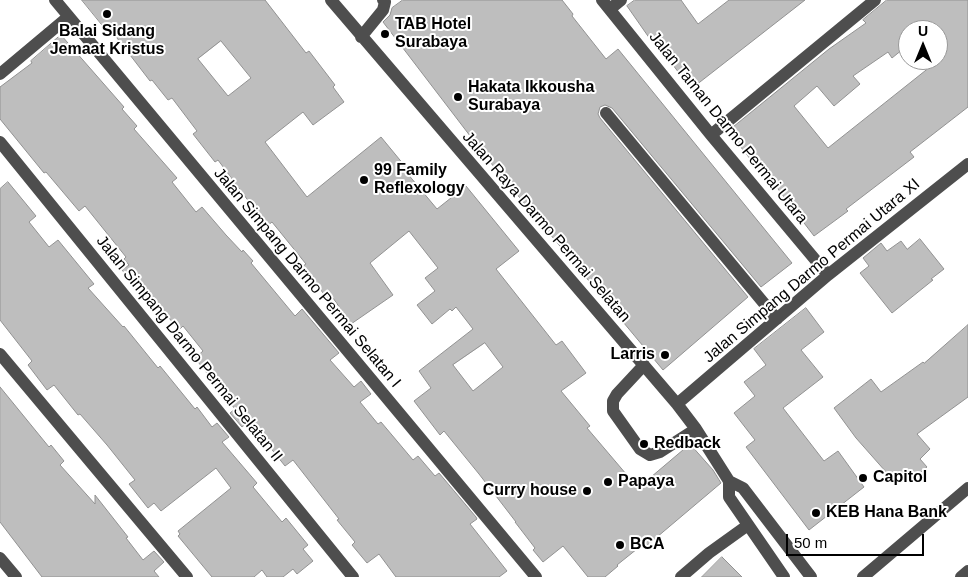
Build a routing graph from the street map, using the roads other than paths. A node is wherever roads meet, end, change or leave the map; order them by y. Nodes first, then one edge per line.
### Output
1 (55, 0) edge
2 (331, 0) edge
3 (383, 0) edge
4 (621, 0) edge
5 (875, 0) edge
6 (606, 4) edge
7 (68, 17) junction
8 (361, 36) junction
9 (0, 74) edge
10 (606, 113) dead end
11 (711, 135) junction
12 (0, 142) edge
13 (968, 164) edge
14 (828, 275) junction
15 (777, 319) junction
16 (0, 354) edge
17 (644, 365) junction
18 (678, 404) junction
19 (696, 428) junction
20 (729, 481) junction
21 (968, 488) edge
22 (748, 525) junction
23 (0, 558) edge
24 (968, 571) edge
25 (16, 577) edge
26 (187, 577) edge
27 (353, 577) edge
28 (536, 577) edge
29 (680, 577) edge
30 (784, 577) edge
31 (811, 577) edge
32 (862, 577) edge
33 (961, 577) edge

1 - 7 street, Jalan Simpang Darmo Permai Selatan I
2 - 8 street, Jalan Raya Darmo Permai Selatan
3 - 8 street
4 - 6 street
5 - 11 street
6 - 11 street, Jalan Taman Darmo Permai Utara
7 - 9 street
7 - 28 street, Jalan Simpang Darmo Permai Selatan I
8 - 17 street, Jalan Raya Darmo Permai Selatan
10 - 15 street
11 - 14 street, Jalan Taman Darmo Permai Utara
12 - 27 street, Jalan Simpang Darmo Permai Selatan II
13 - 14 street, Jalan Simpang Darmo Permai Utara XI
14 - 15 street, Jalan Simpang Darmo Permai Utara XI
15 - 18 street, Jalan Simpang Darmo Permai Utara XI
16 - 26 street
17 - 18 street, Jalan Raya Darmo Permai Selatan
17 - 19 street
18 - 19 street, Jalan Raya Darmo Permai Selatan
19 - 20 street, Jalan Raya Darmo Permai Selatan
20 - 22 street, Jalan Raya Darmo Permai Selatan
20 - 31 street, Jalan Raya Darmo Permai Selatan
21 - 32 street
22 - 29 street
22 - 30 street, Jalan Raya Darmo Permai Selatan
23 - 25 street
24 - 33 street

